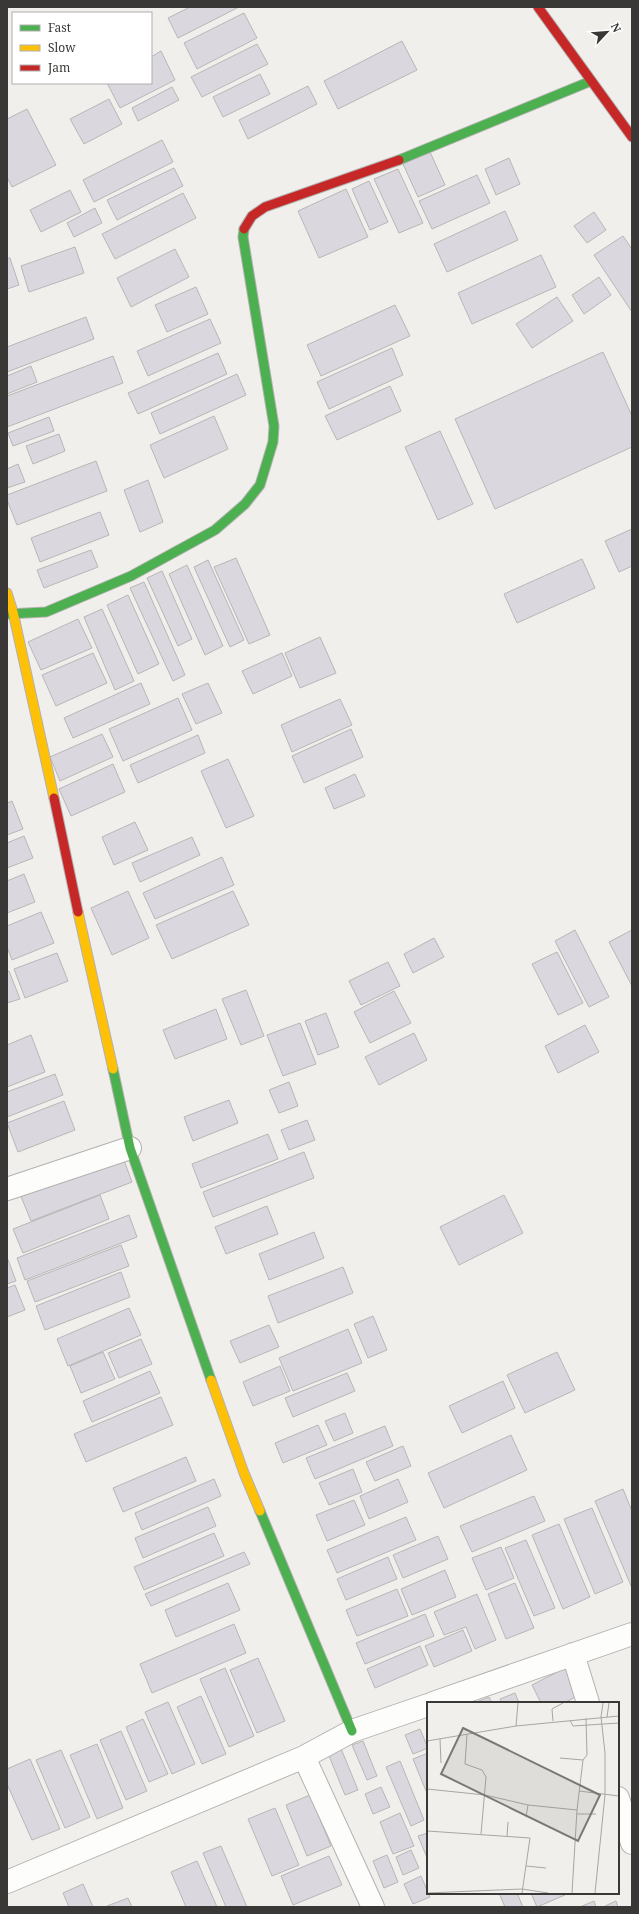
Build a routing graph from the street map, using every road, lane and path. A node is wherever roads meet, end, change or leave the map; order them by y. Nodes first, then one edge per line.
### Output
1 (538, 7) edge
2 (591, 81) junction
3 (632, 137) edge
4 (7, 593) edge
5 (10, 613) edge
6 (130, 1148) junction
7 (7, 1189) edge
8 (632, 1634) edge
9 (573, 1654) junction
10 (436, 1702) edge
11 (588, 1702) edge
12 (427, 1705) edge
13 (352, 1731) junction
14 (304, 1757) junction
15 (619, 1801) edge
16 (632, 1843) edge
17 (7, 1882) edge
18 (373, 1907) edge

1 - 2 street
2 - 3 street
2 - 5 street
4 - 5 street
5 - 6 street
6 - 7 street
6 - 13 street
8 - 9 street
9 - 10 street
9 - 11 street
12 - 13 street
13 - 14 street
14 - 17 street
14 - 18 street
15 - 16 street

